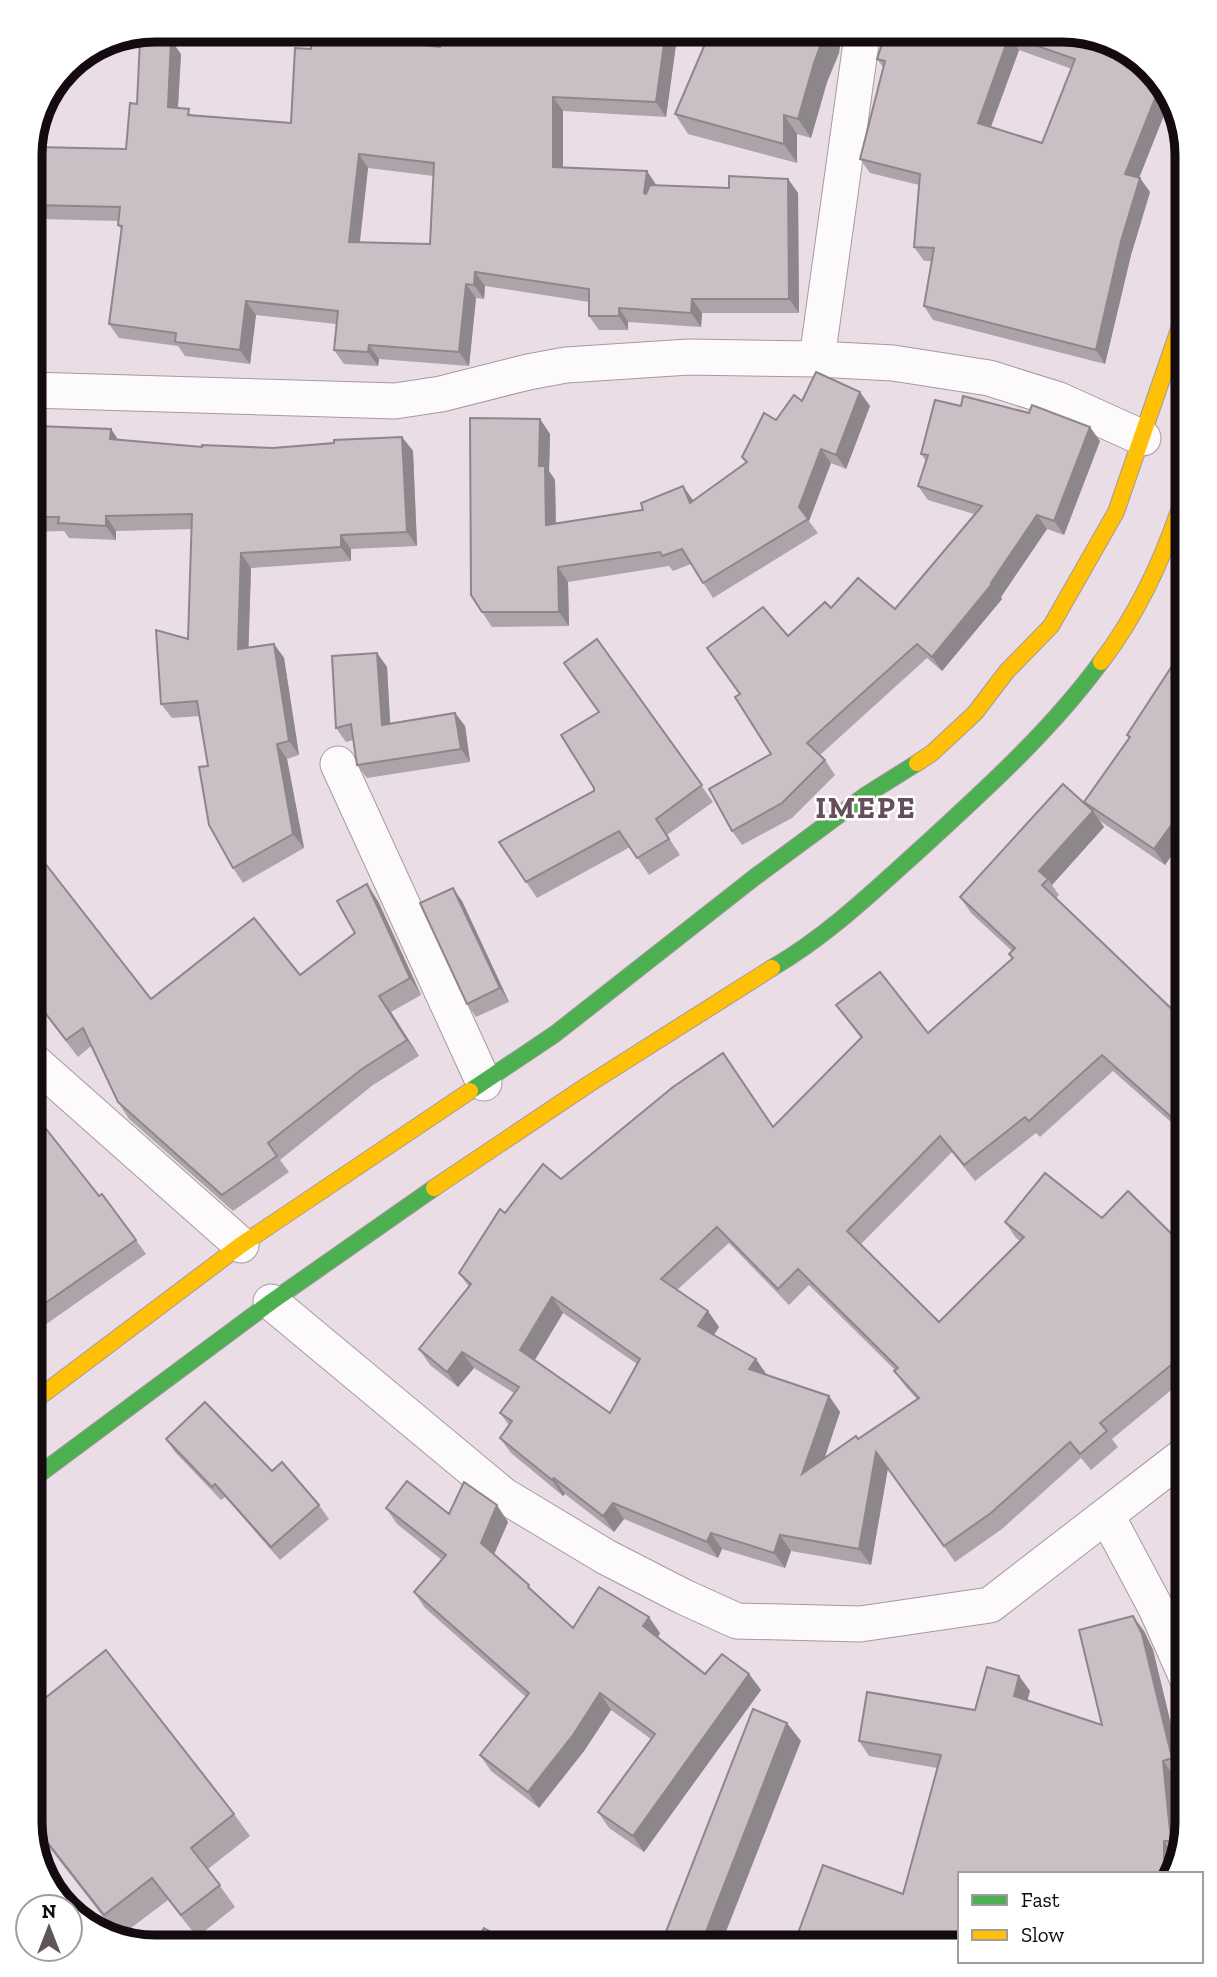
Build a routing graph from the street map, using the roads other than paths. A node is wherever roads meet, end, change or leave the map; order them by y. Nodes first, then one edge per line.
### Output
1 (861, 42) edge
2 (1175, 342) edge
3 (817, 359) junction
4 (42, 390) edge
5 (1143, 438) junction
6 (1175, 522) edge
7 (338, 764) dead end
8 (42, 1069) edge
9 (484, 1083) junction
10 (242, 1245) junction
11 (271, 1302) junction
12 (42, 1395) edge
13 (1175, 1462) edge
14 (42, 1472) edge
15 (1107, 1516) junction
16 (1175, 1651) edge

1 - 3 street
2 - 5 main road
3 - 4 street
3 - 5 street
5 - 9 main road
6 - 11 main road
7 - 9 street
8 - 10 street
9 - 10 main road
10 - 12 main road
11 - 14 main road
11 - 15 street
13 - 15 street
15 - 16 street

